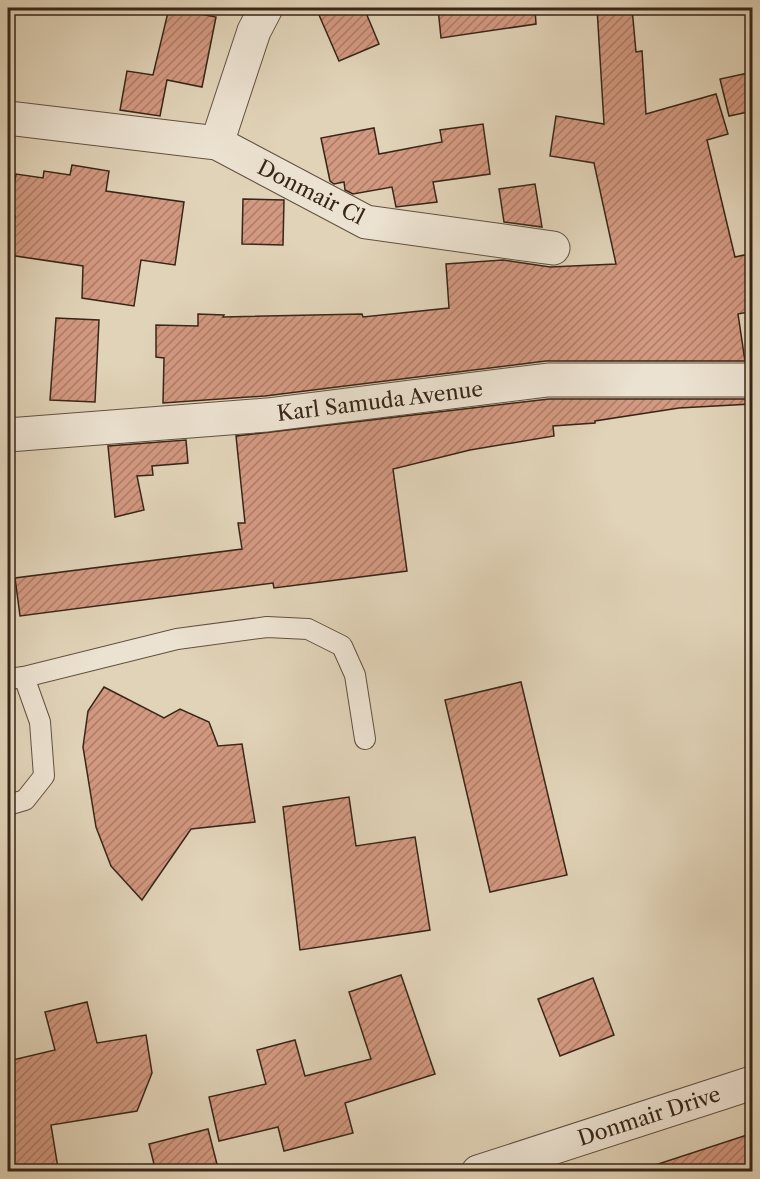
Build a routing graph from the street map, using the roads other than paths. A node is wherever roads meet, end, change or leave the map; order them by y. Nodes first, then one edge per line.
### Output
1 (266, 8) edge
2 (8, 118) edge
3 (217, 143) junction
4 (553, 248) dead end
5 (753, 380) edge
6 (8, 435) edge
7 (16, 678) edge
8 (365, 739) dead end
9 (8, 805) edge
10 (753, 1083) edge
11 (478, 1172) edge

1 - 3 street
2 - 3 street
3 - 4 street, Donmair Cl
5 - 6 street, Karl Samuda Avenue
7 - 8 lane
7 - 9 lane
10 - 11 street, Donmair Drive

